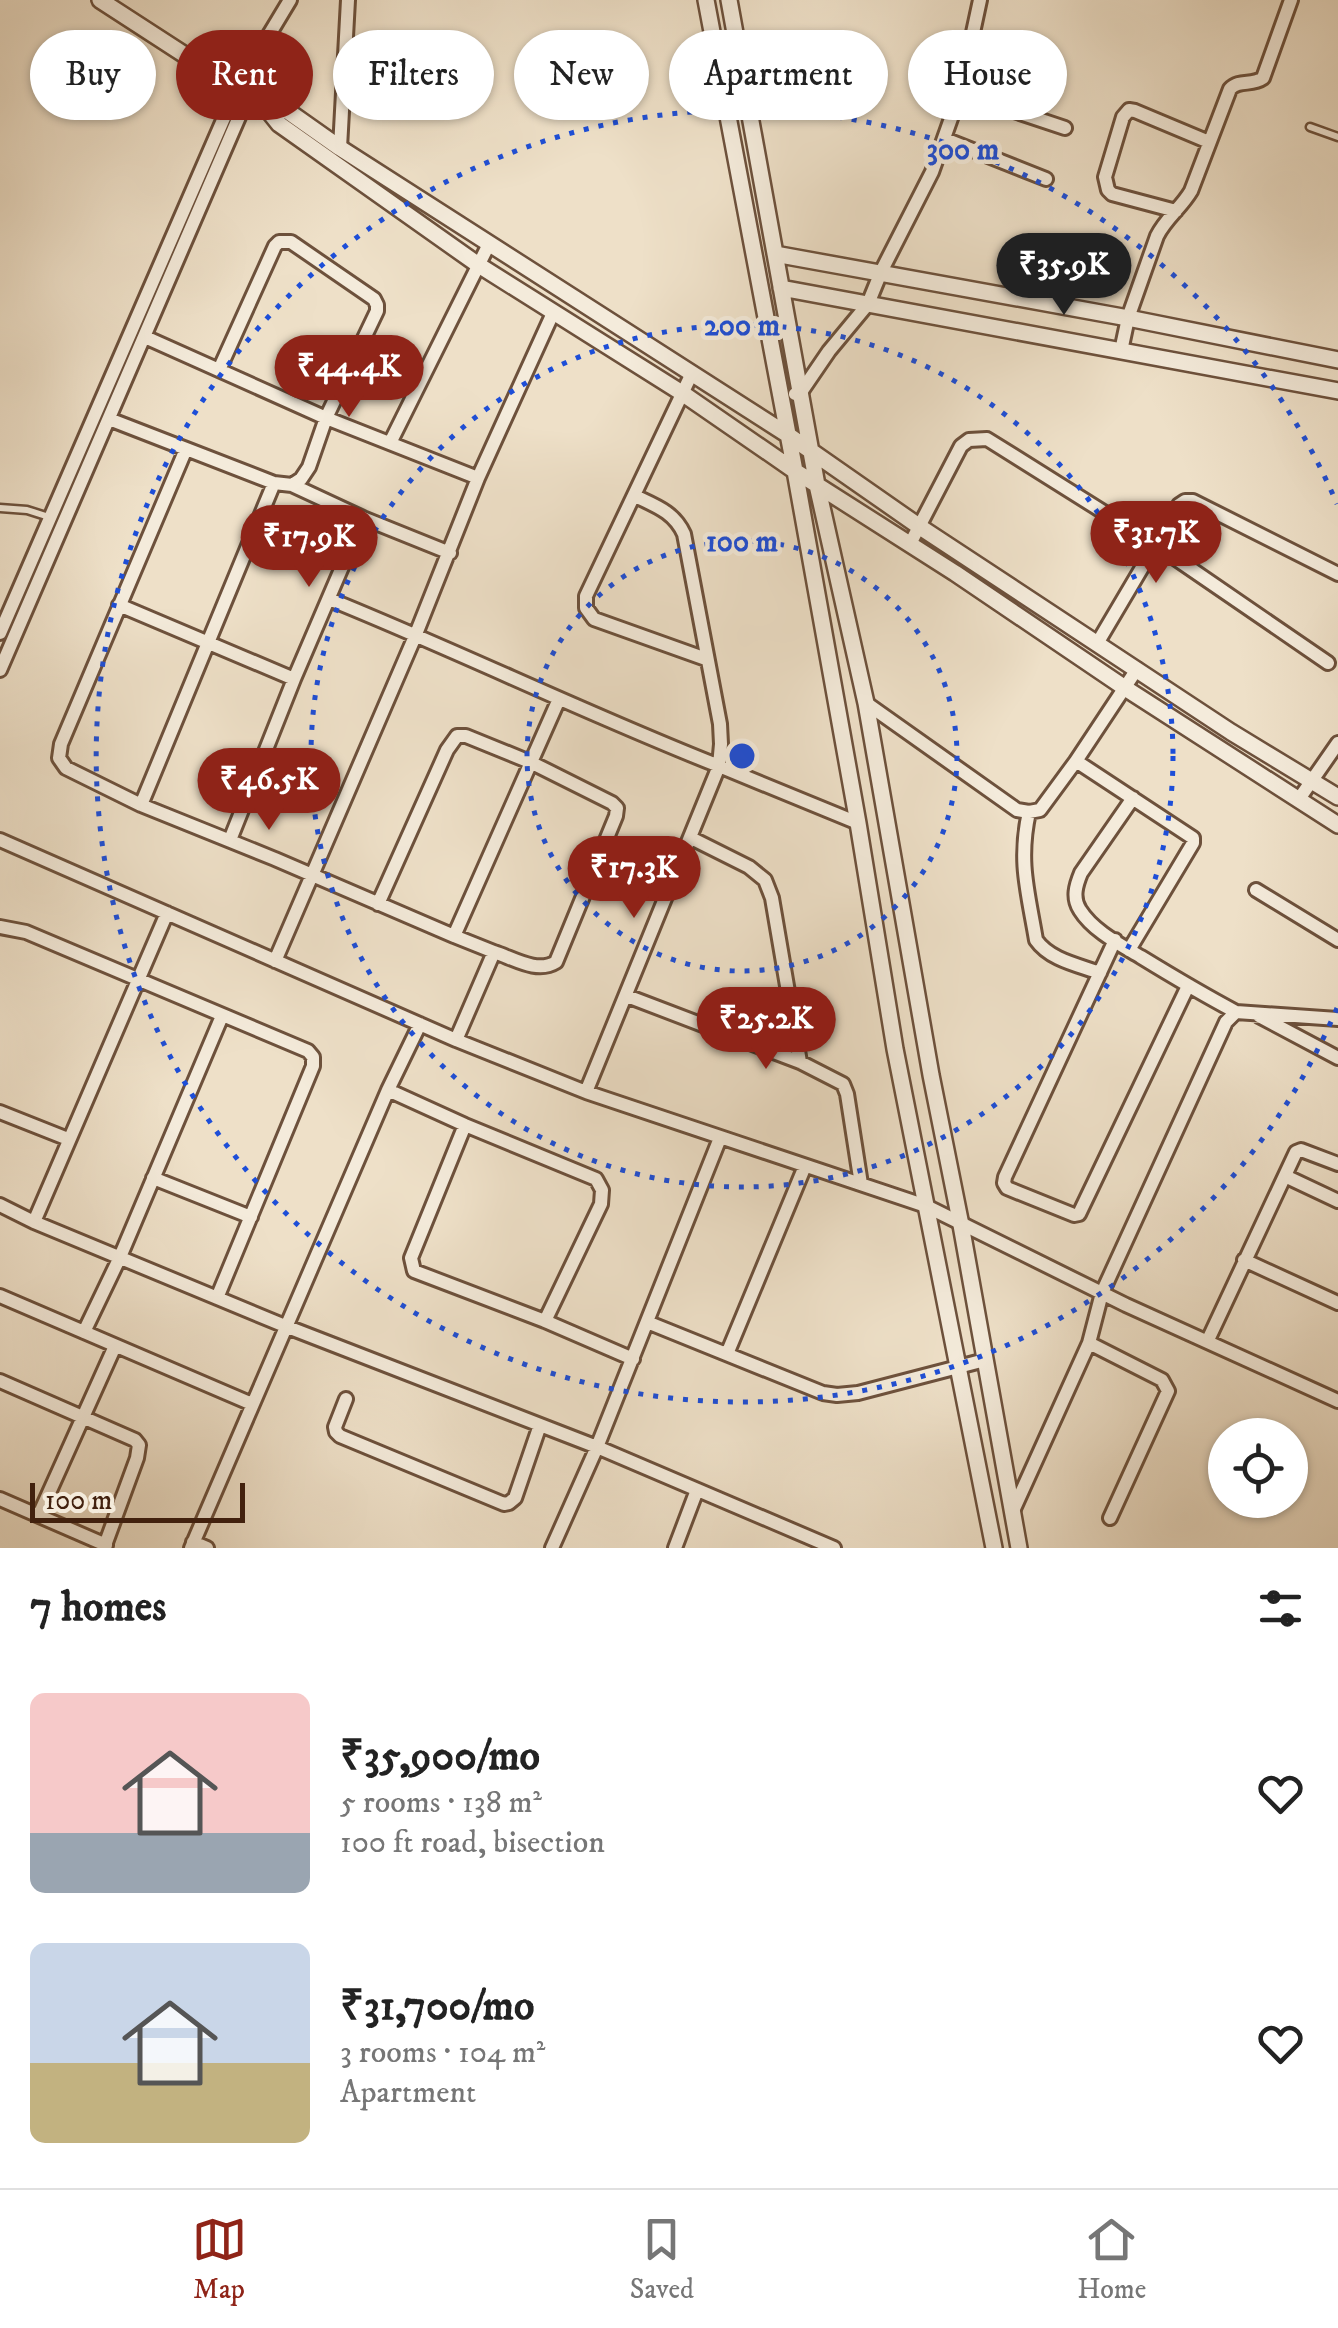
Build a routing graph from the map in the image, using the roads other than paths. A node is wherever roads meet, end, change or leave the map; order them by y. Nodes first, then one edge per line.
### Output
1 (100, 0) edge
2 (290, 0) edge
3 (348, 0) edge
4 (706, 0) edge
5 (729, 0) edge
6 (980, 0) edge
7 (1291, 0) edge
8 (277, 30) edge
9 (974, 30) edge
10 (176, 49) edge
11 (236, 120) edge
12 (237, 120) edge
13 (275, 120) edge
14 (301, 120) edge
15 (951, 120) edge
16 (1041, 120) edge
17 (1310, 127) dead end
18 (1065, 128) dead end
19 (1338, 137) edge
20 (945, 139) junction
21 (1209, 142) junction
22 (340, 148) junction
23 (1046, 179) dead end
24 (1176, 211) junction
25 (490, 244) junction
26 (775, 254) junction
27 (478, 264) junction
28 (881, 272) junction
29 (781, 288) junction
30 (868, 304) junction
31 (553, 313) junction
32 (1128, 318) junction
33 (144, 337) junction
34 (1121, 351) junction
35 (1338, 360) edge
36 (219, 370) junction
37 (692, 373) junction
38 (1338, 391) edge
39 (801, 392) junction
40 (682, 393) junction
41 (781, 398) junction
42 (326, 418) junction
43 (109, 419) junction
44 (788, 435) junction
45 (390, 443) junction
46 (186, 449) junction
47 (812, 450) junction
48 (795, 471) junction
49 (478, 478) junction
50 (274, 483) junction
51 (292, 485) junction
52 (817, 485) junction
53 (635, 496) junction
54 (0, 508) edge
55 (50, 518) junction
56 (363, 518) junction
57 (920, 526) junction
58 (910, 544) junction
59 (1156, 545) junction
60 (450, 553) junction
61 (1337, 571) edge
62 (329, 598) junction
63 (119, 604) junction
64 (0, 633) edge
65 (416, 634) junction
66 (209, 641) junction
67 (1098, 642) junction
68 (706, 660) junction
69 (1328, 663) dead end
70 (1137, 669) junction
71 (0, 670) edge
72 (294, 679) junction
73 (1126, 688) junction
74 (559, 699) junction
75 (866, 703) junction
76 (1338, 743) edge
77 (1076, 760) junction
78 (530, 762) junction
79 (718, 766) junction
80 (1313, 780) junction
81 (1338, 796) edge
82 (1133, 798) junction
83 (1299, 798) junction
84 (141, 804) junction
85 (1029, 812) junction
86 (858, 823) junction
87 (1338, 825) edge
88 (691, 838) junction
89 (0, 840) edge
90 (230, 840) junction
91 (313, 876) junction
92 (1256, 890) dead end
93 (378, 904) junction
94 (167, 913) junction
95 (0, 927) edge
96 (454, 936) junction
97 (1115, 940) junction
98 (1338, 940) edge
99 (1129, 950) junction
100 (494, 952) junction
101 (276, 961) junction
102 (1100, 972) junction
103 (139, 979) junction
104 (1188, 986) junction
105 (627, 996) junction
106 (1236, 1012) junction
107 (1257, 1014) junction
108 (222, 1016) junction
109 (1338, 1019) edge
110 (420, 1024) junction
111 (456, 1040) junction
112 (1338, 1058) edge
113 (800, 1062) junction
114 (388, 1090) junction
115 (586, 1092) junction
116 (0, 1112) edge
117 (465, 1126) junction
118 (720, 1138) junction
119 (68, 1139) junction
120 (1338, 1164) edge
121 (805, 1166) junction
122 (1285, 1176) junction
123 (153, 1178) junction
124 (861, 1184) junction
125 (1338, 1200) edge
126 (0, 1205) edge
127 (926, 1206) junction
128 (251, 1217) junction
129 (34, 1222) junction
130 (961, 1225) junction
131 (120, 1257) junction
132 (1244, 1260) junction
133 (1102, 1294) junction
134 (0, 1296) edge
135 (217, 1298) junction
136 (1338, 1304) edge
137 (545, 1321) junction
138 (648, 1322) junction
139 (286, 1326) junction
140 (84, 1332) junction
141 (1208, 1340) junction
142 (1089, 1343) junction
143 (115, 1346) junction
144 (727, 1354) junction
145 (633, 1358) junction
146 (985, 1360) junction
147 (958, 1366) junction
148 (0, 1381) edge
149 (346, 1399) dead end
150 (1338, 1401) edge
151 (252, 1404) junction
152 (84, 1417) junction
153 (540, 1425) junction
154 (597, 1448) junction
155 (697, 1490) junction
156 (0, 1499) edge
157 (1012, 1514) junction
158 (38, 1515) junction
159 (1110, 1518) dead end
160 (192, 1545) edge
161 (105, 1546) edge
162 (208, 1548) edge
163 (552, 1548) edge
164 (675, 1548) edge
165 (834, 1548) edge
166 (994, 1548) edge
167 (1019, 1548) edge

1 - 10 street
2 - 8 street
3 - 22 street
4 - 41 street
5 - 26 street
6 - 9 street
7 - 21 street
11 - 55 street
12 - 33 street
13 - 27 street
14 - 22 street
15 - 20 street
16 - 18 street
17 - 19 lane
20 - 23 street
20 - 28 street
21 - 24 street
21 - 24 street
22 - 25 street
24 - 32 street
25 - 27 street
25 - 37 street
26 - 28 street
26 - 29 street
27 - 31 street
27 - 45 street
28 - 30 street
28 - 32 street
29 - 30 street
29 - 39 street
30 - 34 street
30 - 39 street
31 - 40 street
31 - 49 street
32 - 34 street
32 - 35 street
33 - 36 street
33 - 43 street
34 - 38 street
36 - 42 street
36 - 42 street
37 - 40 street
37 - 44 street
39 - 41 street
39 - 47 street
40 - 48 street
40 - 53 street
41 - 44 street
42 - 45 street
42 - 51 street
43 - 46 street
43 - 71 street
44 - 47 street
44 - 48 street
45 - 49 street
46 - 50 street
46 - 63 street
47 - 52 street
47 - 57 street
48 - 52 street
48 - 86 street
49 - 60 street
50 - 51 street
50 - 66 street
51 - 56 street
52 - 58 street
52 - 75 street
53 - 68 street
53 - 68 street
54 - 55 lane
55 - 64 street
56 - 60 street
56 - 62 street
57 - 58 street
57 - 59 street
57 - 67 street
58 - 73 street
59 - 61 street
59 - 67 street
59 - 69 street
60 - 65 street
62 - 65 street
62 - 72 street
63 - 66 street
63 - 84 street
65 - 74 street
65 - 91 street
66 - 72 street
66 - 84 street
67 - 70 street
68 - 79 street
70 - 73 street
70 - 80 street
72 - 90 street
73 - 77 street
73 - 83 street
74 - 78 street
74 - 79 street
75 - 85 street
75 - 130 street
76 - 80 street
77 - 82 street
77 - 85 street
78 - 93 street
78 - 96 street
78 - 100 street
79 - 86 street
79 - 88 street
80 - 81 street
80 - 83 street
82 - 97 street
82 - 99 street
83 - 87 street
84 - 90 street
85 - 102 street
86 - 127 street
88 - 105 street
88 - 113 street
89 - 94 street
90 - 91 street
91 - 93 street
91 - 101 street
92 - 98 street
93 - 96 street
94 - 101 street
94 - 103 street
95 - 103 street
96 - 100 street
97 - 99 street
97 - 102 street
99 - 104 street
100 - 111 street
101 - 110 street
102 - 104 street
103 - 108 street
103 - 119 street
104 - 106 street
105 - 113 street
105 - 115 street
106 - 107 street
106 - 133 street
107 - 109 street
107 - 112 street
108 - 123 street
108 - 128 street
110 - 111 street
110 - 114 street
111 - 115 street
113 - 124 street
114 - 117 street
114 - 139 street
115 - 118 street
116 - 119 street
117 - 137 street
117 - 137 street
118 - 121 street
118 - 138 street
119 - 129 street
120 - 122 street
121 - 124 street
121 - 144 street
122 - 125 street
122 - 132 street
123 - 128 street
123 - 131 street
124 - 127 street
126 - 129 street
127 - 130 street
127 - 147 street
128 - 135 street
129 - 131 street
130 - 133 street
130 - 146 street
131 - 135 street
131 - 140 street
132 - 136 street
132 - 141 street
133 - 141 street
133 - 142 street
134 - 140 street
135 - 139 street
137 - 145 street
138 - 144 street
138 - 145 street
139 - 151 street
139 - 153 street
140 - 143 street
141 - 150 street
142 - 157 street
142 - 159 street
143 - 151 street
143 - 152 street
144 - 147 street
145 - 154 street
146 - 147 street
146 - 157 street
147 - 166 street
148 - 152 street
149 - 153 street
151 - 160 street
152 - 158 street
152 - 161 street
153 - 154 street
154 - 155 street
154 - 163 street
155 - 164 street
155 - 165 street
156 - 158 street
157 - 167 street
158 - 161 street
160 - 162 street

